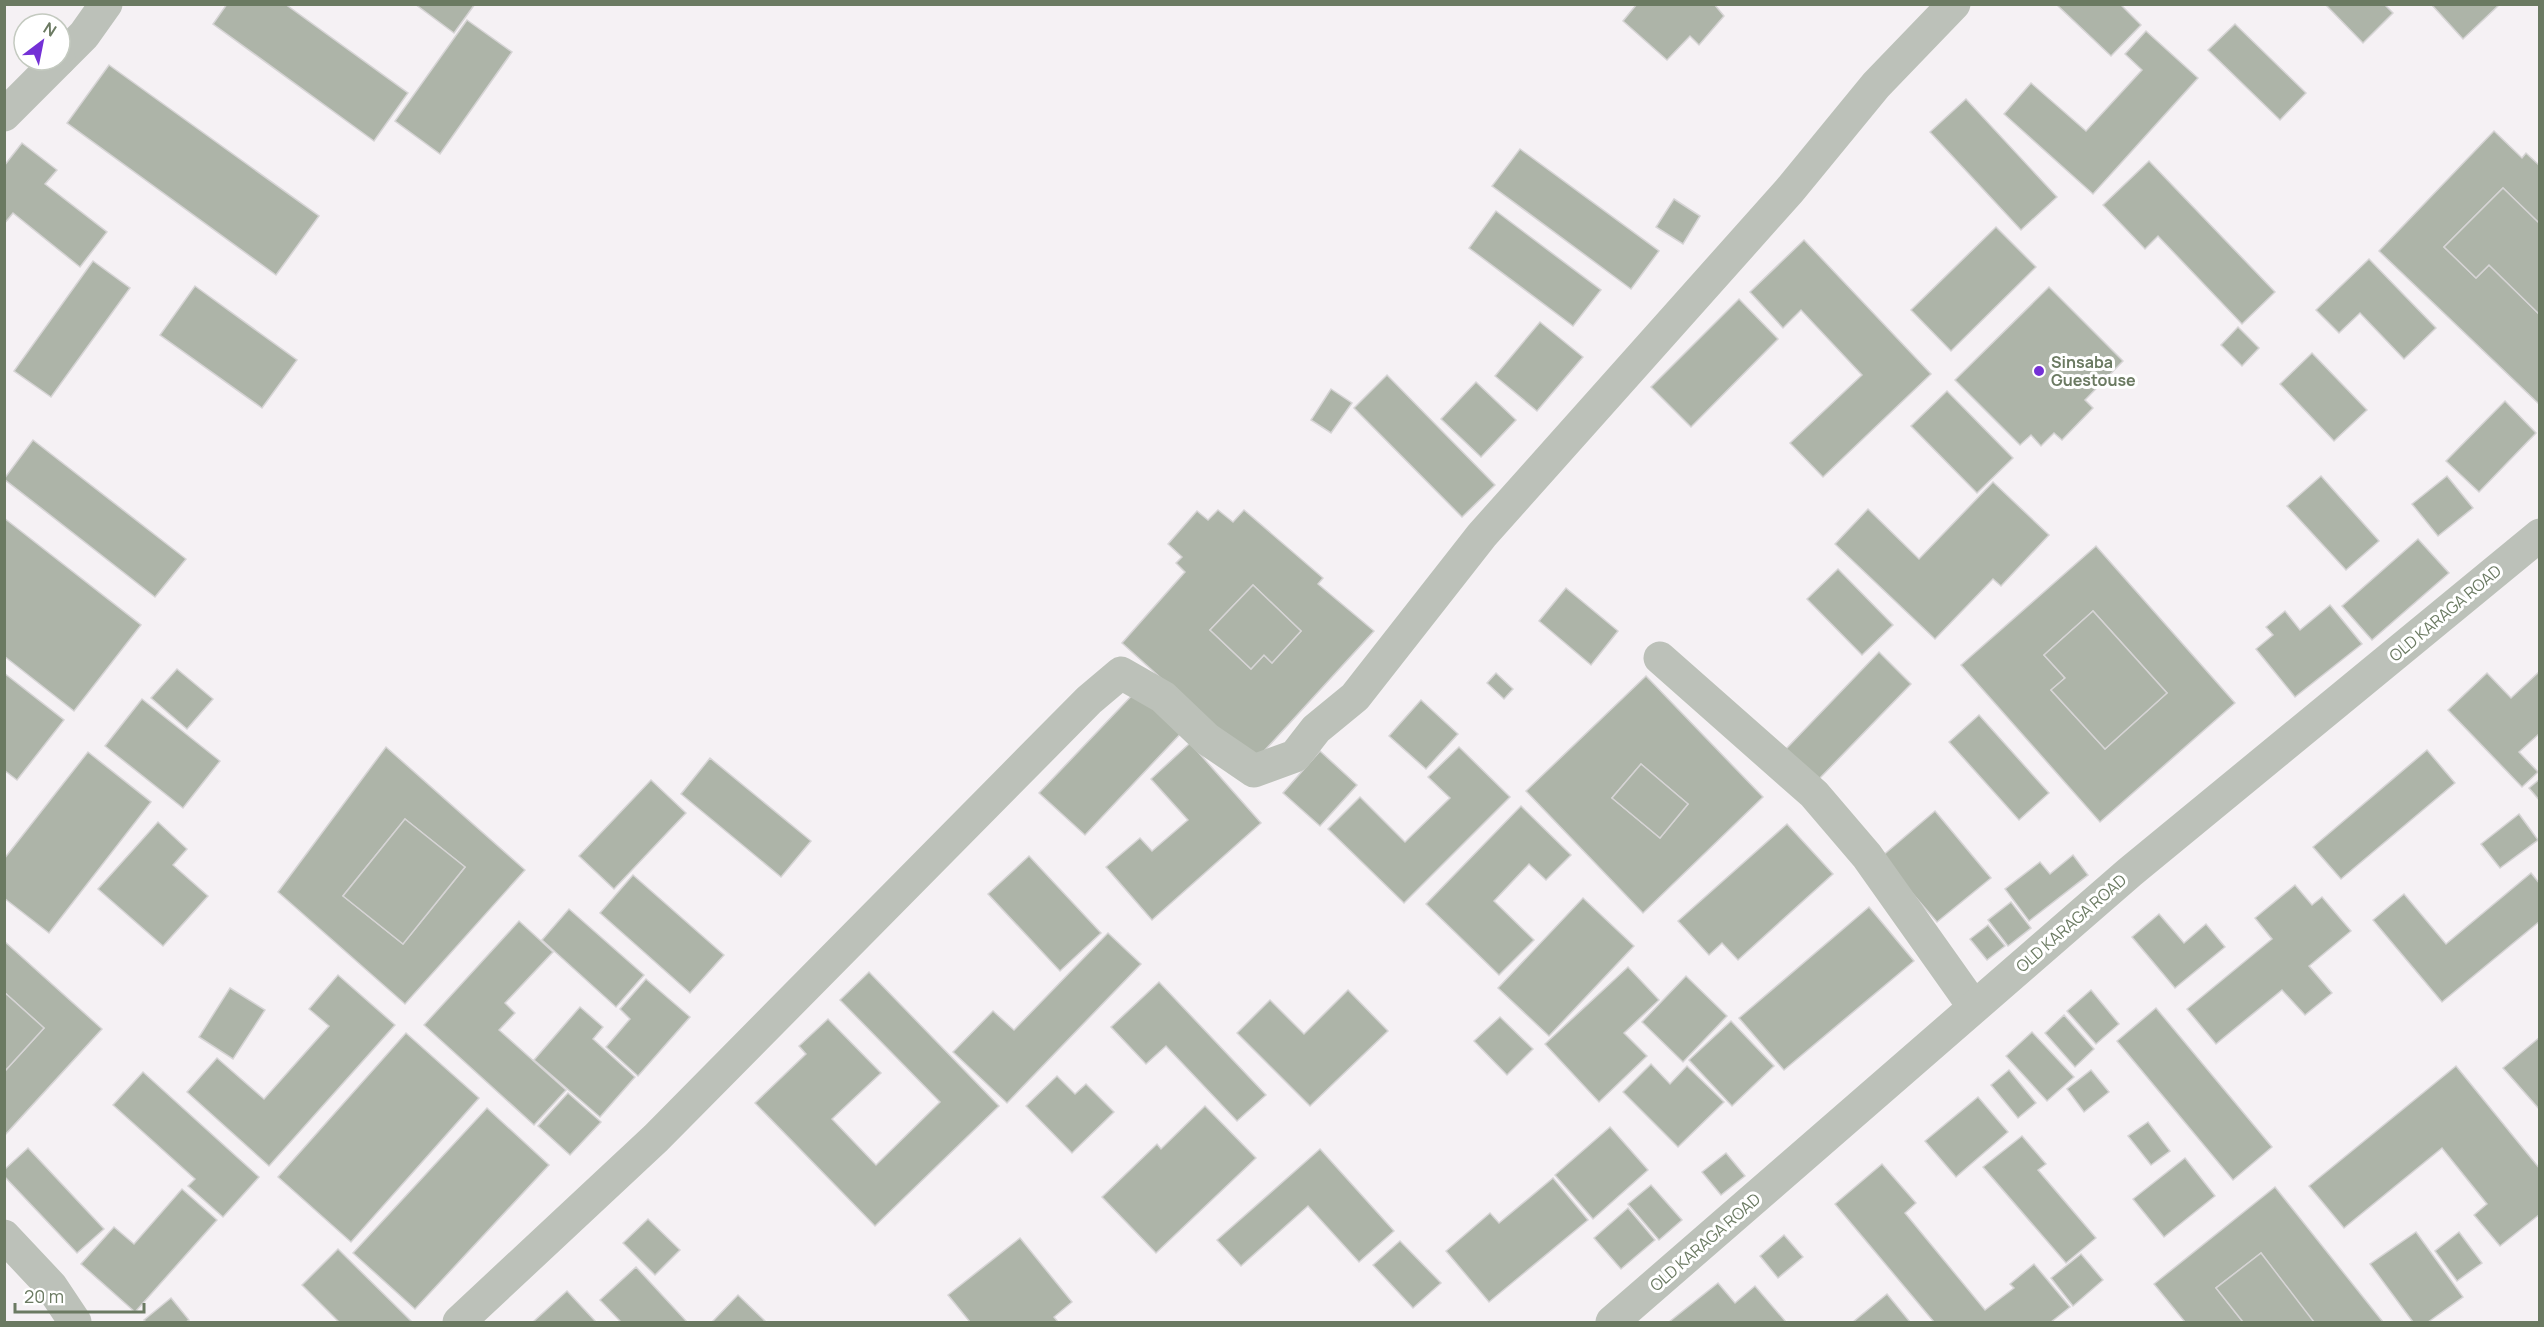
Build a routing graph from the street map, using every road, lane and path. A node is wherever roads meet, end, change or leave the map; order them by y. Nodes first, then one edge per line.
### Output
1 (106, 4) edge
2 (1954, 4) edge
3 (72, 48) edge
4 (48, 72) edge
5 (4, 115) edge
6 (2540, 535) edge
7 (1660, 658) dead end
8 (1974, 1007) junction
9 (4, 1236) edge
10 (1626, 1318) edge
11 (75, 1323) edge
12 (459, 1323) edge

1 - 3 street
2 - 12 street
4 - 5 street
6 - 8 street, OLD KARAGA ROAD
7 - 8 street
8 - 10 street, OLD KARAGA ROAD
9 - 11 street

